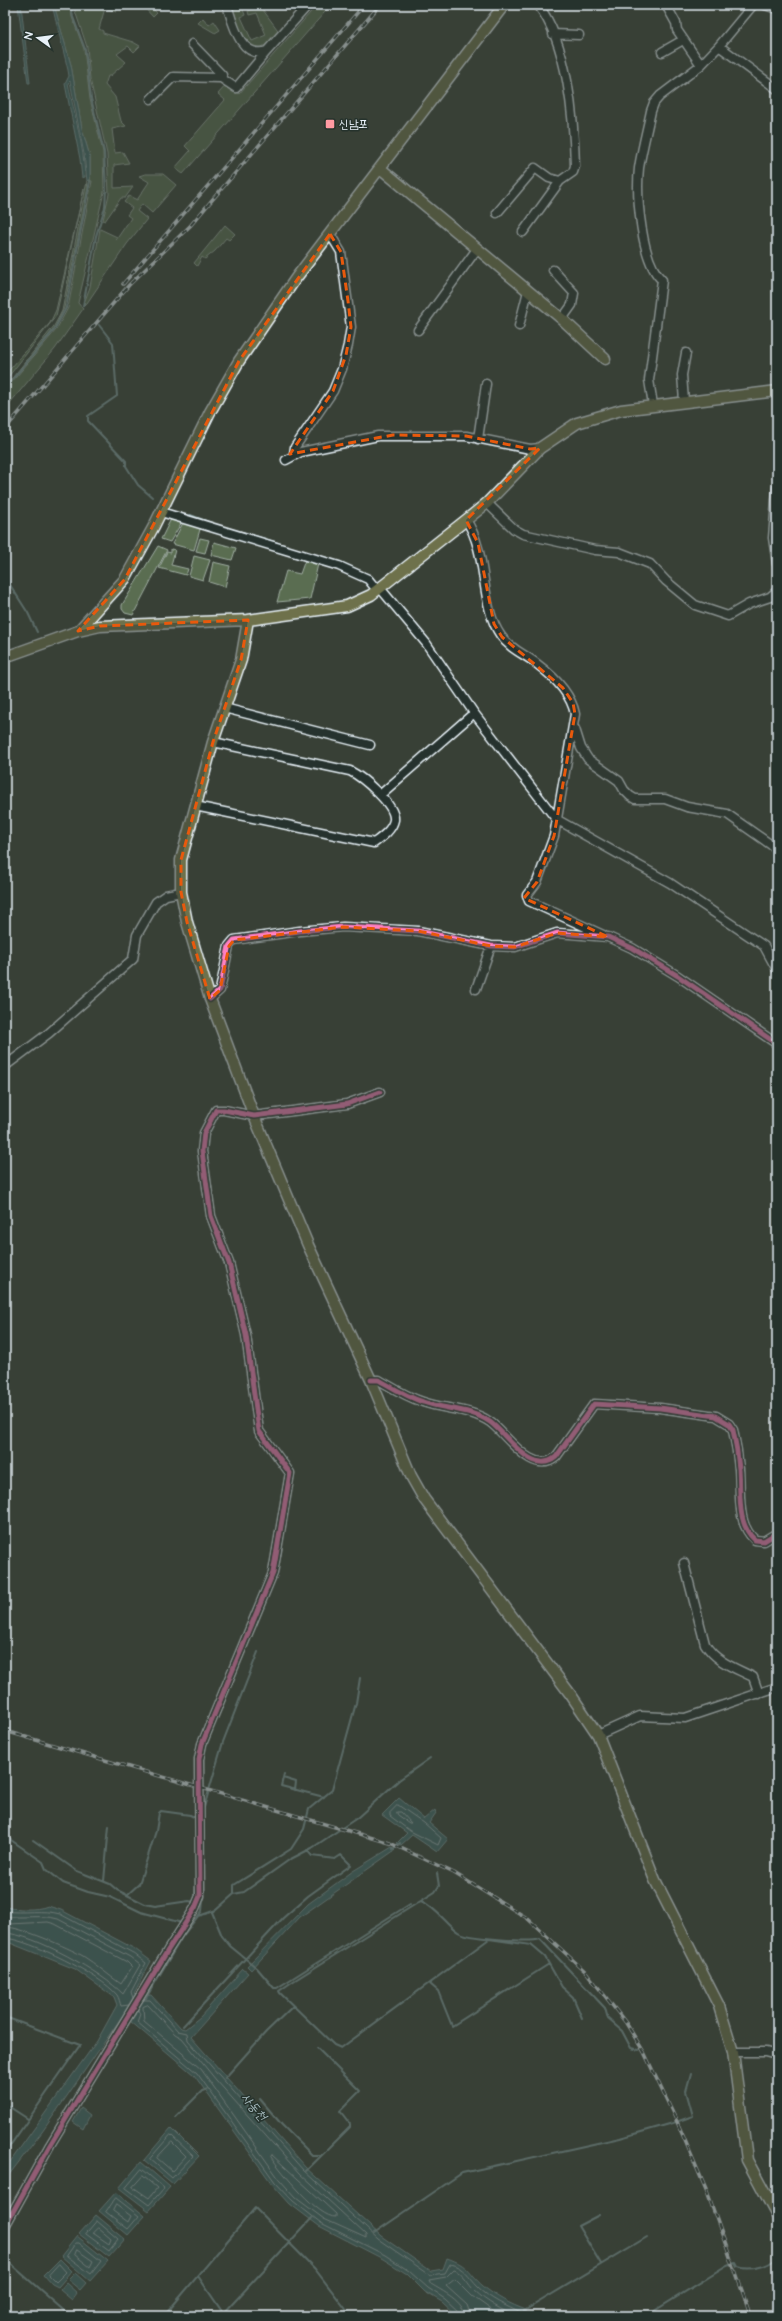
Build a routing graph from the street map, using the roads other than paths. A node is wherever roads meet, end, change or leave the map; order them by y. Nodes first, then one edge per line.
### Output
1 (227, 5) edge
2 (308, 5) edge
3 (504, 5) edge
4 (538, 5) edge
5 (666, 5) edge
6 (753, 5) edge
7 (765, 5) edge
8 (777, 8) edge
9 (553, 34) junction
10 (579, 35) dead end
11 (683, 40) junction
12 (192, 44) dead end
13 (720, 46) junction
14 (267, 51) junction
15 (662, 52) dead end
16 (701, 65) junction
17 (221, 78) junction
18 (777, 89) edge
19 (151, 99) dead end
20 (380, 168) junction
21 (560, 181) junction
22 (497, 213) dead end
23 (523, 232) dead end
24 (330, 234) junction
25 (477, 249) junction
26 (553, 270) dead end
27 (528, 291) junction
28 (562, 319) junction
29 (518, 326) dead end
30 (418, 330) dead end
31 (686, 352) dead end
32 (605, 359) dead end
33 (486, 384) dead end
34 (777, 391) edge
35 (684, 401) junction
36 (653, 405) junction
37 (478, 439) junction
38 (540, 448) junction
39 (294, 454) junction
40 (286, 460) dead end
41 (777, 488) edge
42 (487, 503) junction
43 (161, 512) junction
44 (466, 520) junction
45 (777, 564) edge
46 (378, 589) junction
47 (777, 591) edge
48 (248, 620) junction
49 (78, 631) junction
50 (5, 657) edge
51 (224, 708) junction
52 (474, 714) junction
53 (574, 726) junction
54 (213, 742) junction
55 (370, 745) dead end
56 (380, 795) junction
57 (195, 806) junction
58 (556, 819) junction
59 (777, 849) edge
60 (181, 892) junction
61 (608, 937) junction
62 (491, 946) junction
63 (777, 970) edge
64 (476, 989) dead end
65 (210, 999) junction
66 (777, 1044) edge
67 (5, 1066) edge
68 (380, 1092) dead end
69 (254, 1116) junction
70 (371, 1380) junction
71 (777, 1533) edge
72 (684, 1563) dead end
73 (777, 1687) edge
74 (759, 1694) junction
75 (598, 1735) junction
76 (733, 2052) junction
77 (777, 2055) edge
78 (777, 2216) edge
79 (5, 2226) edge

1 - 14 street
2 - 14 street
3 - 20 main road
4 - 9 street
5 - 11 street
6 - 13 street
7 - 8 street
9 - 10 street
9 - 21 street
11 - 15 street
11 - 16 street
12 - 17 street
13 - 16 street
13 - 18 street
14 - 17 street
16 - 36 street
17 - 19 street
20 - 24 main road
20 - 25 main road
21 - 22 street
21 - 23 street
24 - 39 street
24 - 43 main road
25 - 27 main road
25 - 30 street
26 - 28 street
27 - 28 main road
27 - 29 street
28 - 32 main road
31 - 35 street
33 - 37 street
34 - 35 main road
35 - 36 main road
36 - 38 main road
37 - 38 street
37 - 39 street
38 - 42 main road
39 - 40 street
41 - 45 street
42 - 44 main road
42 - 47 street
43 - 46 street
43 - 49 main road
44 - 46 main road
44 - 53 street
46 - 48 main road
46 - 52 street
48 - 49 main road
48 - 51 main road
49 - 50 main road
51 - 54 main road
51 - 55 street
52 - 56 street
52 - 58 street
53 - 58 street
53 - 59 street
54 - 56 street
54 - 57 main road
56 - 57 street
57 - 60 main road
58 - 61 street
58 - 63 street
60 - 65 main road
60 - 67 street
61 - 62 street
61 - 66 street
62 - 64 street
62 - 65 street
65 - 69 main road
68 - 69 street
69 - 70 main road
69 - 79 street
70 - 71 street
70 - 75 main road
72 - 74 street
73 - 74 street
74 - 75 street
75 - 76 main road
76 - 77 street
76 - 78 main road

